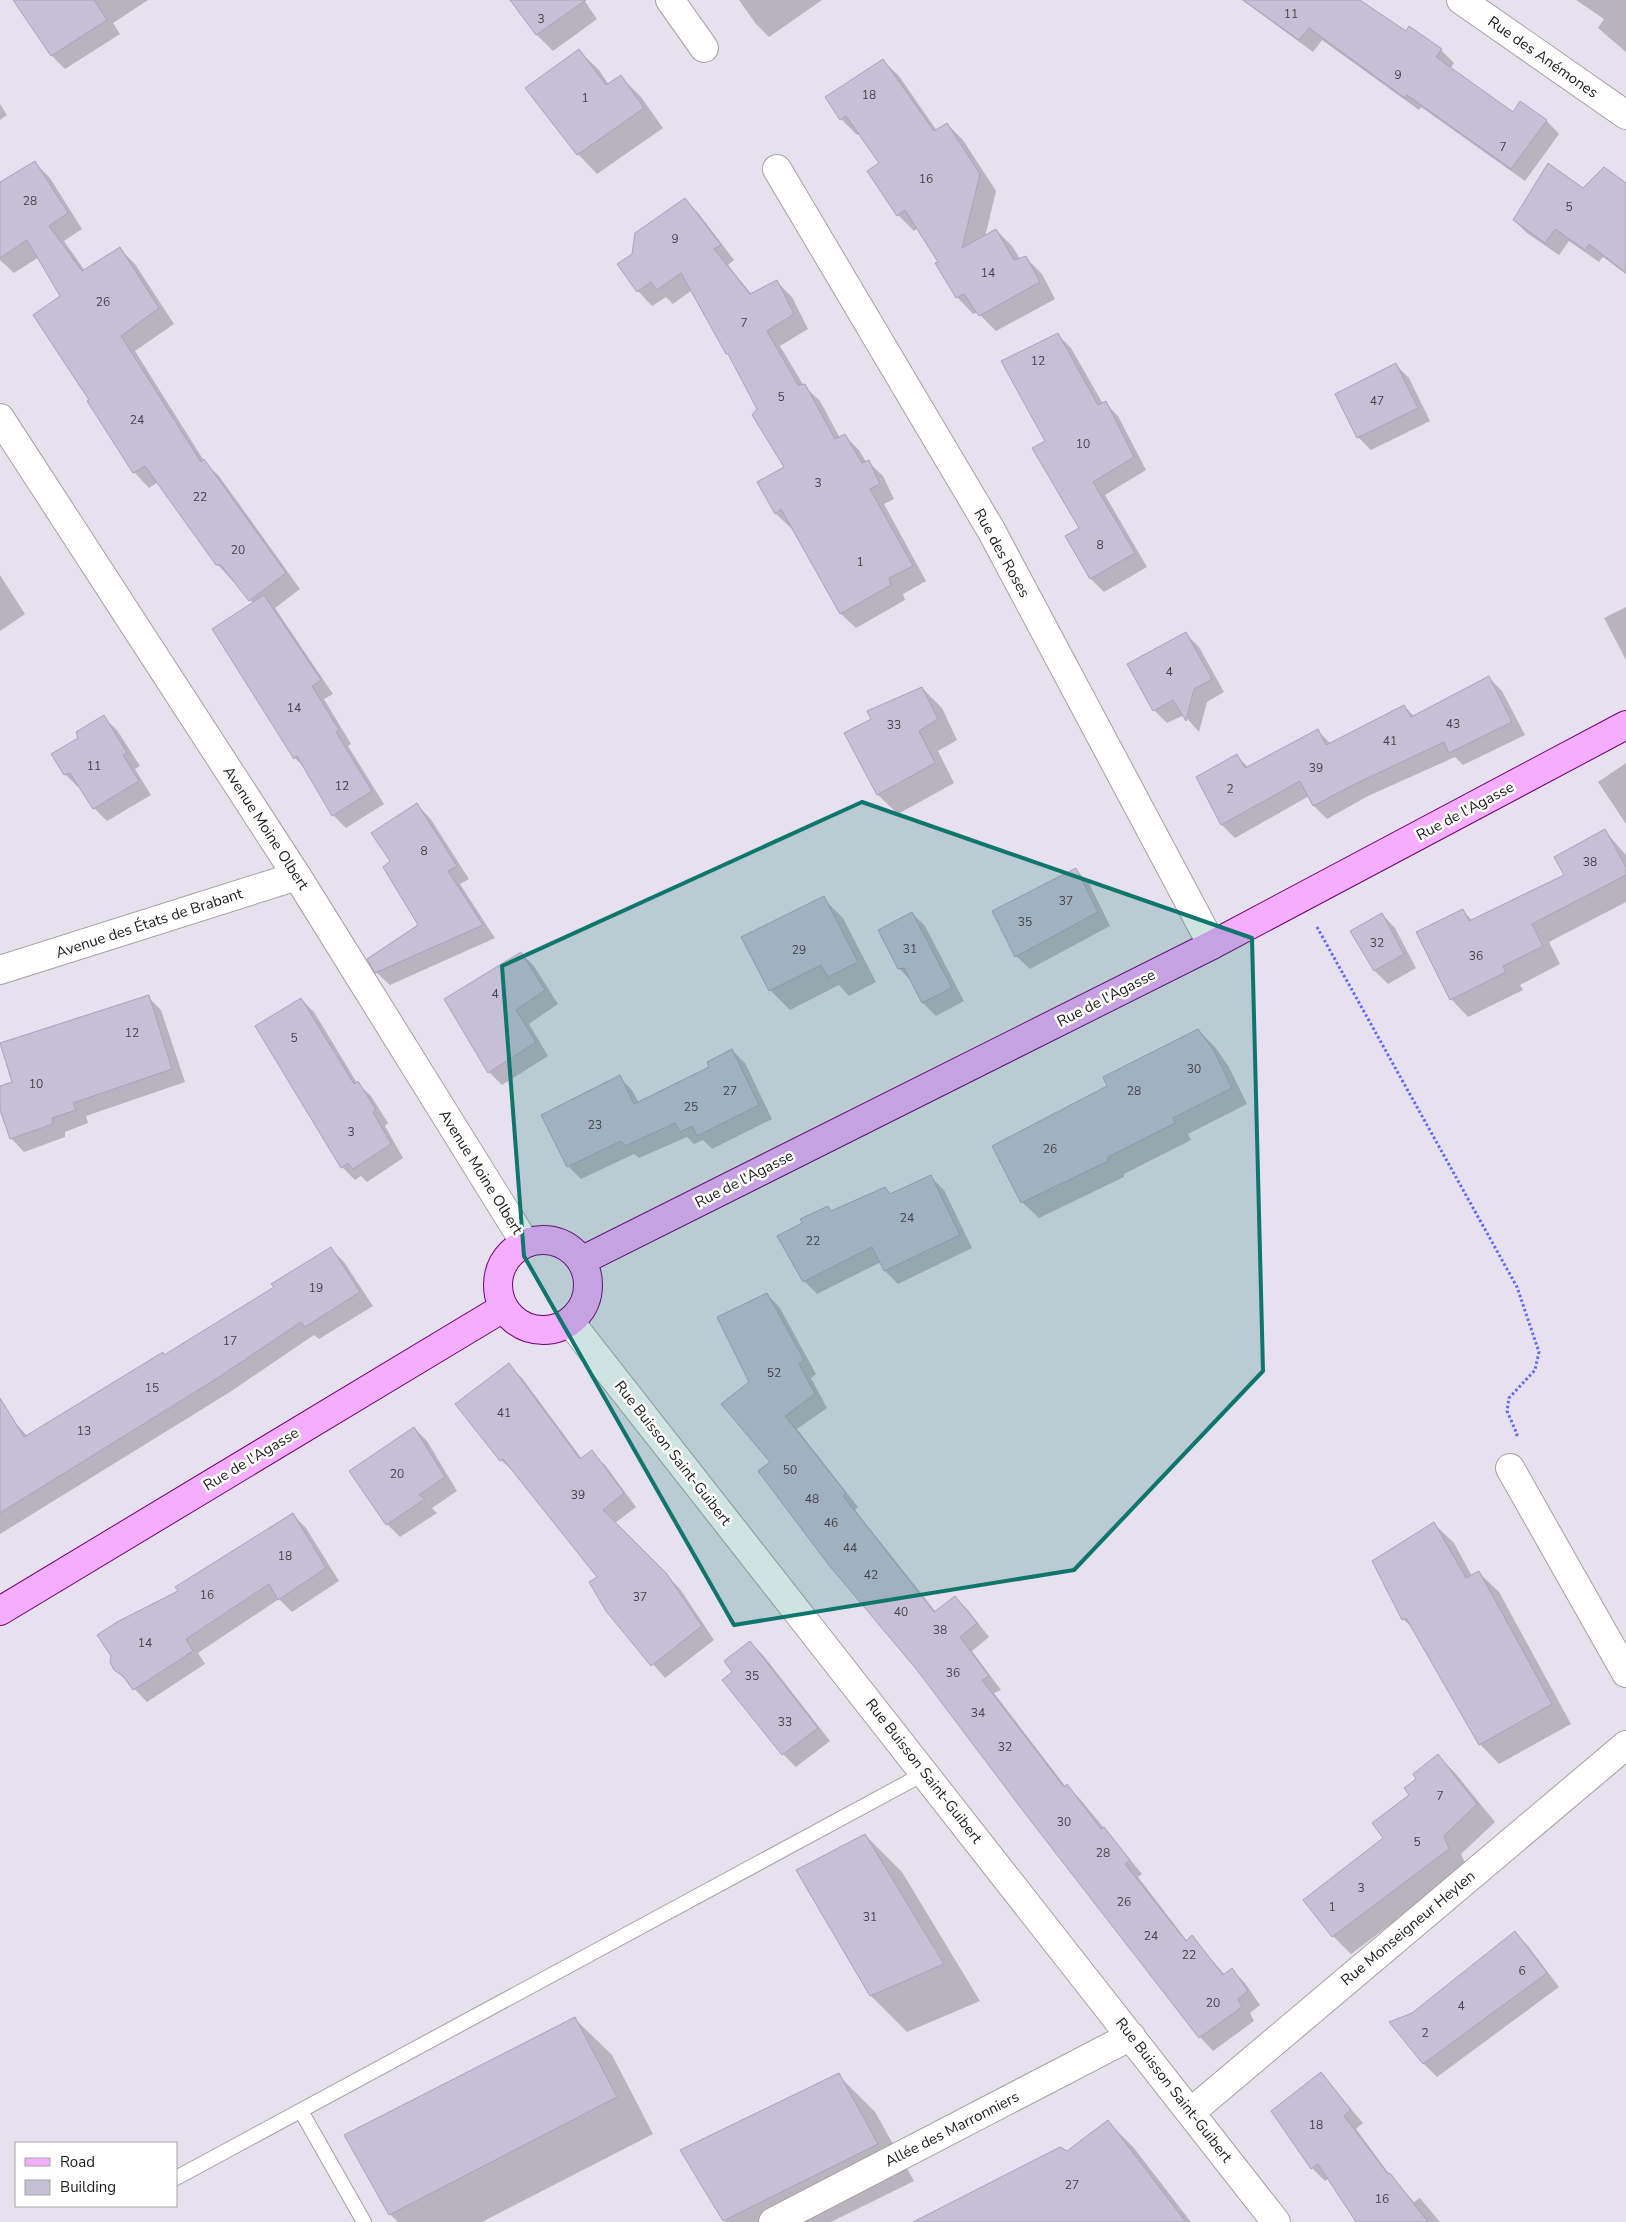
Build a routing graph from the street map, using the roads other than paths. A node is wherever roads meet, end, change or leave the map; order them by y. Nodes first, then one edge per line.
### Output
1 (670, 0) edge
2 (1461, 0) edge
3 (704, 48) dead end
4 (1626, 115) edge
5 (777, 169) dead end
6 (0, 418) edge
7 (1626, 725) edge
8 (297, 876) junction
9 (1212, 945) junction
10 (0, 970) edge
11 (525, 1243) junction
12 (581, 1261) junction
13 (502, 1308) junction
14 (570, 1322) junction
15 (1510, 1468) road end
16 (0, 1611) edge
17 (1626, 1673) edge
18 (1626, 1745) edge
19 (925, 1773) junction
20 (1131, 2036) junction
21 (301, 2111) junction
22 (1191, 2112) junction
23 (178, 2177) edge
24 (364, 2222) edge
25 (773, 2222) edge
26 (1276, 2222) edge

1 - 3 street
2 - 4 street, Rue des Anémones
5 - 9 street, Rue des Roses
6 - 8 street, Avenue Moine Olbert
7 - 9 street, Rue de l'Agasse
8 - 10 street, Avenue des États de Brabant
8 - 11 street, Avenue Moine Olbert
9 - 12 street, Rue de l'Agasse
11 - 12 street
11 - 13 street
12 - 14 street
13 - 14 street
13 - 16 street, Rue de l'Agasse
14 - 19 street, Rue Buisson Saint-Guibert
15 - 17 street
18 - 22 street, Rue Monseigneur Heylen
19 - 20 street, Rue Buisson Saint-Guibert
19 - 21 lane
20 - 22 street, Rue Buisson Saint-Guibert
20 - 25 street, Allée des Marronniers
21 - 23 lane
21 - 24 lane
22 - 26 street, Rue Buisson Saint-Guibert

